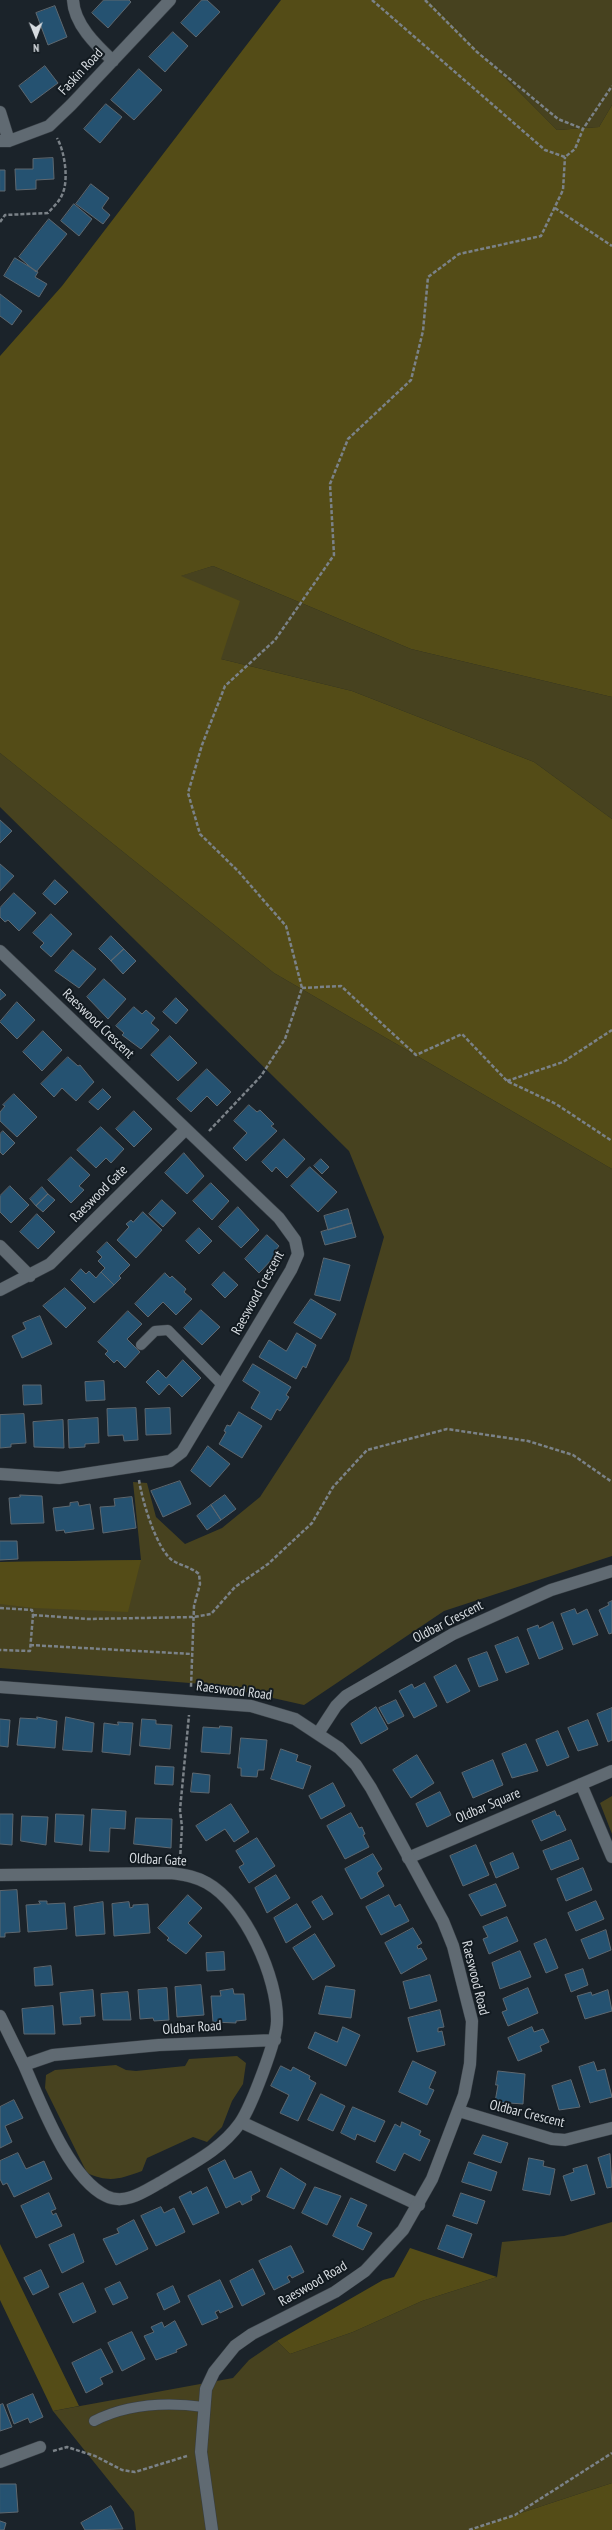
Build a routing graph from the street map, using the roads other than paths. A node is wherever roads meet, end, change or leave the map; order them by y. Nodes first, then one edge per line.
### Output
1 (73, 0) edge
2 (170, 0) edge
3 (112, 61) junction
4 (0, 112) edge
5 (5, 141) edge
6 (0, 951) edge
7 (186, 1129) junction
8 (0, 1246) edge
9 (30, 1276) junction
10 (0, 1290) edge
11 (141, 1345) dead end
12 (221, 1384) junction
13 (0, 1474) edge
14 (612, 1571) edge
15 (0, 1687) edge
16 (319, 1732) junction
17 (612, 1771) edge
18 (581, 1784) junction
19 (612, 1857) edge
20 (408, 1858) junction
21 (0, 1874) edge
22 (0, 2016) edge
23 (275, 2040) junction
24 (24, 2066) junction
25 (459, 2111) junction
26 (241, 2122) junction
27 (612, 2128) edge
28 (419, 2205) junction
29 (204, 2407) junction
30 (94, 2421) dead end
31 (40, 2447) road end
32 (0, 2462) edge
33 (212, 2530) edge

1 - 3 street
2 - 3 street, Faskin Road
3 - 5 street, Faskin Road
4 - 5 street
6 - 7 street, Raeswood Crescent
7 - 9 street, Raeswood Gate
7 - 12 street, Raeswood Crescent
8 - 9 street
9 - 10 street, Raeswood Gate
11 - 12 lane
12 - 13 street, Raeswood Crescent
14 - 16 street, Oldbar Crescent
15 - 16 street, Raeswood Road
16 - 20 street, Raeswood Road
17 - 18 street, Oldbar Square
18 - 19 street
18 - 20 street, Oldbar Square
20 - 25 street, Raeswood Road
21 - 23 street, Oldbar Gate
22 - 24 street
23 - 24 street, Oldbar Road
23 - 26 street
24 - 26 street
25 - 27 street, Oldbar Crescent
25 - 28 street, Raeswood Road
26 - 28 street
28 - 29 street, Raeswood Road
29 - 30 lane
29 - 33 street, Raeswood Road
31 - 32 street

